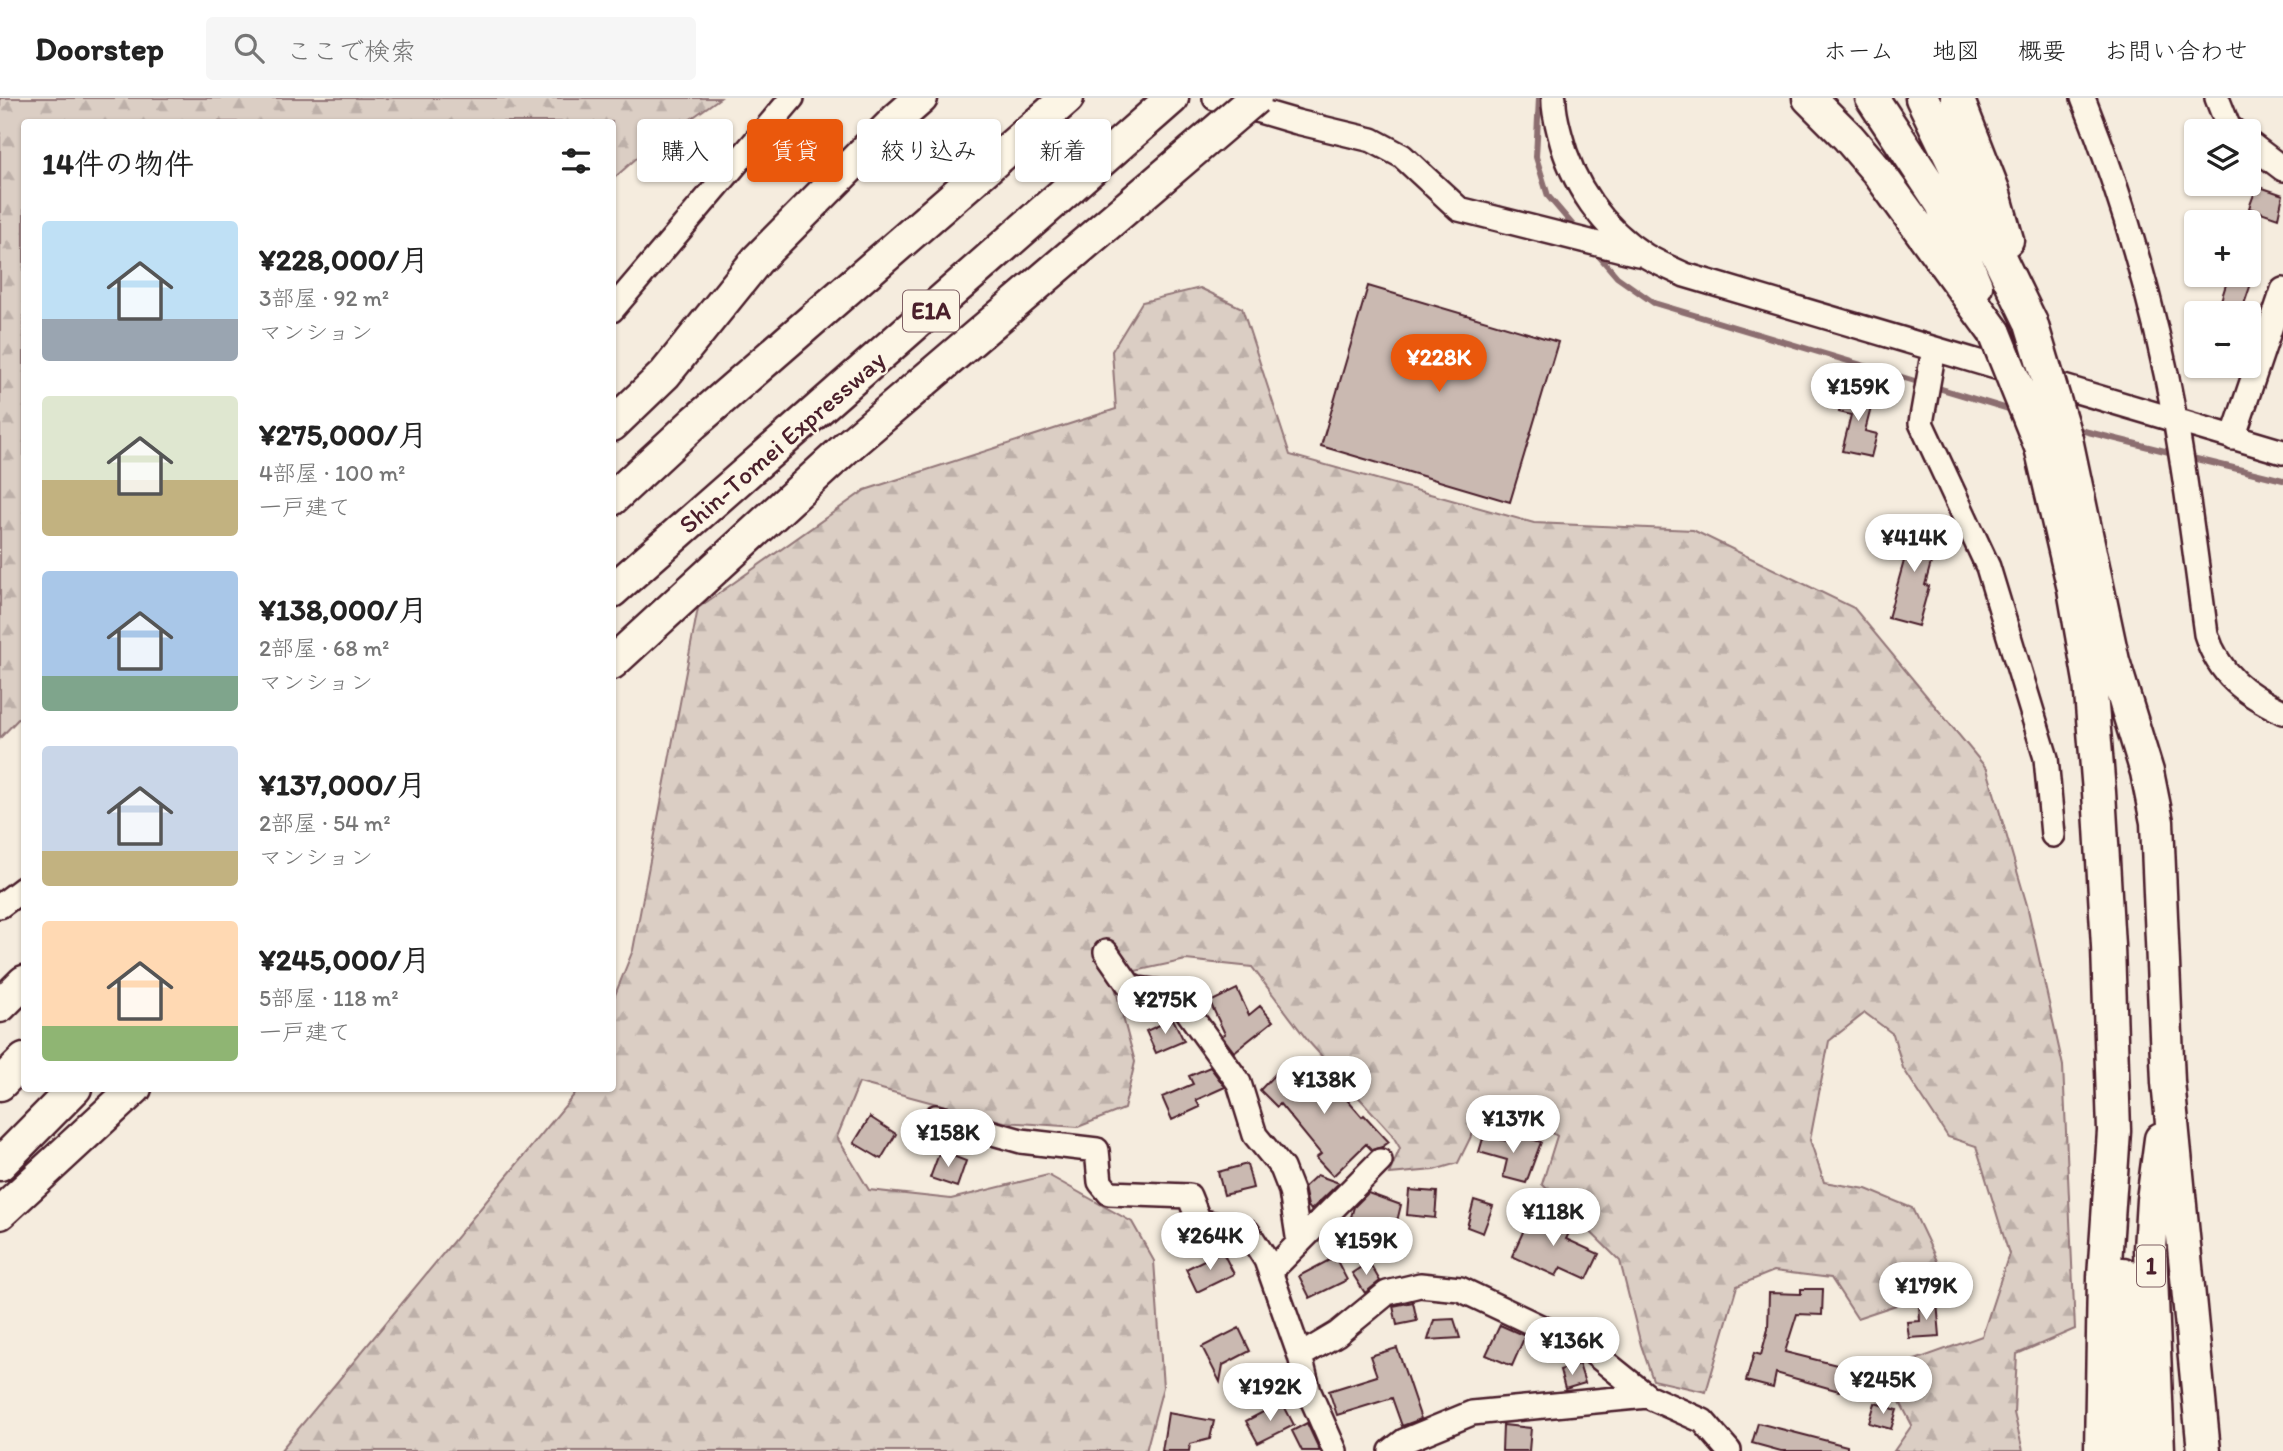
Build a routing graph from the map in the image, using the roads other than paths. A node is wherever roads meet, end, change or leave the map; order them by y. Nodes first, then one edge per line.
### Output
1 (792, 98) edge
2 (921, 98) edge
3 (1067, 98) edge
4 (1172, 98) edge
5 (1215, 98) edge
6 (1255, 98) edge
7 (1553, 98) edge
8 (1809, 98) edge
9 (1872, 98) edge
10 (1922, 98) edge
11 (1957, 98) edge
12 (2083, 98) edge
13 (2217, 98) edge
14 (2225, 119) edge
15 (2261, 152) edge
16 (2283, 169) edge
17 (1647, 257) junction
18 (2283, 290) edge
19 (616, 305) edge
20 (2031, 323) junction
21 (1995, 333) junction
22 (1934, 349) junction
23 (2175, 419) junction
24 (616, 421) edge
25 (2233, 438) junction
26 (2054, 443) junction
27 (2283, 452) edge
28 (616, 495) edge
29 (616, 588) edge
30 (616, 659) edge
31 (2283, 712) edge
32 (2053, 835) dead end
33 (21, 890) edge
34 (0, 906) edge
35 (1106, 952) dead end
36 (21, 985) edge
37 (0, 1006) edge
38 (21, 1063) edge
39 (2168, 1082) junction
40 (0, 1084) edge
41 (71, 1092) edge
42 (131, 1092) edge
43 (936, 1117) dead end
44 (2114, 1131) junction
45 (1380, 1161) dead end
46 (0, 1164) edge
47 (0, 1213) edge
48 (1299, 1243) junction
49 (1270, 1272) junction
50 (1300, 1356) junction
51 (1647, 1396) junction
52 (1335, 1451) edge
53 (1391, 1451) edge
54 (1729, 1451) edge
55 (2101, 1451) edge
56 (2132, 1451) edge
57 (2158, 1451) edge
58 (2203, 1451) edge

1 - 19 street
2 - 24 highway
3 - 28 highway, E1A
4 - 29 highway, Shin-Tomei Expressway / E1A
5 - 17 street
6 - 30 highway, bridge
7 - 17 street
8 - 21 highway
9 - 21 highway
10 - 20 highway
11 - 20 highway
12 - 23 street
13 - 14 street
15 - 16 street
17 - 22 street
18 - 25 street
20 - 26 highway, bridge
21 - 26 highway, bridge
22 - 23 street
22 - 32 street
23 - 25 street
23 - 31 street
25 - 27 street
26 - 39 highway
26 - 44 highway
33 - 34 street
35 - 48 street
36 - 37 highway
38 - 40 highway
39 - 57 highway, 1
39 - 58 highway
41 - 46 highway
42 - 47 highway
43 - 49 street
44 - 55 highway
44 - 56 highway
45 - 48 street
48 - 49 street
49 - 50 street
50 - 51 street
50 - 52 street
51 - 53 street
51 - 54 street

